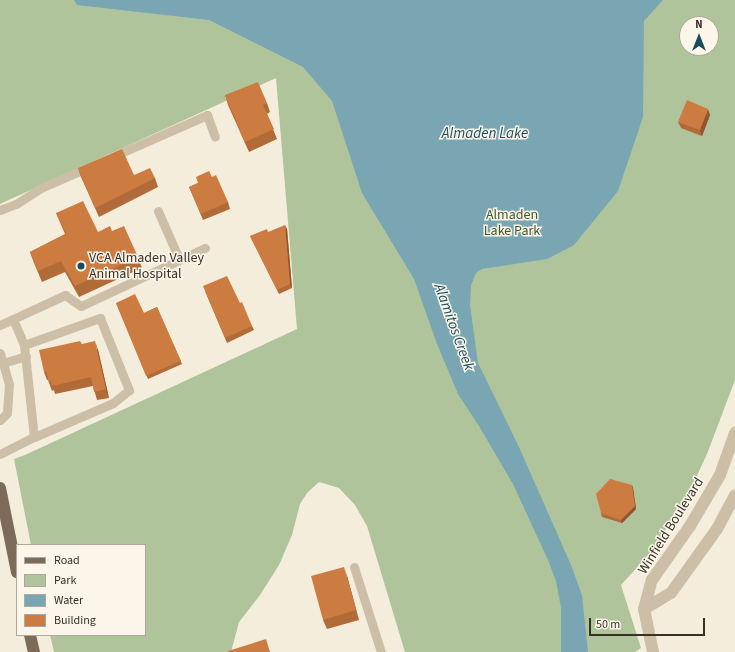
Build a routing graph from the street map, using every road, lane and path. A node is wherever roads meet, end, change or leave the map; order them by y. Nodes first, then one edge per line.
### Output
1 (215, 137) dead end
2 (0, 210) edge
3 (158, 211) dead end
4 (205, 248) dead end
5 (179, 259) junction
6 (13, 319) junction
7 (0, 325) edge
8 (24, 345) junction
9 (0, 353) edge
10 (26, 356) junction
11 (3, 363) junction
12 (0, 420) edge
13 (735, 433) edge
14 (34, 437) junction
15 (0, 454) edge
16 (0, 488) edge
17 (735, 495) edge
18 (16, 567) edge
19 (354, 567) dead end
20 (644, 609) junction
21 (30, 636) edge
22 (34, 652) edge
23 (381, 652) edge
24 (653, 652) edge

1 - 2 lane
3 - 5 lane
4 - 5 lane
5 - 6 lane
6 - 7 lane
6 - 8 lane
8 - 10 lane
8 - 14 lane
9 - 11 lane
10 - 11 lane
10 - 14 lane
11 - 12 lane
13 - 20 street, Winfield Boulevard
14 - 15 lane
16 - 18 main road
17 - 20 street
19 - 23 lane
20 - 24 street
21 - 22 main road

